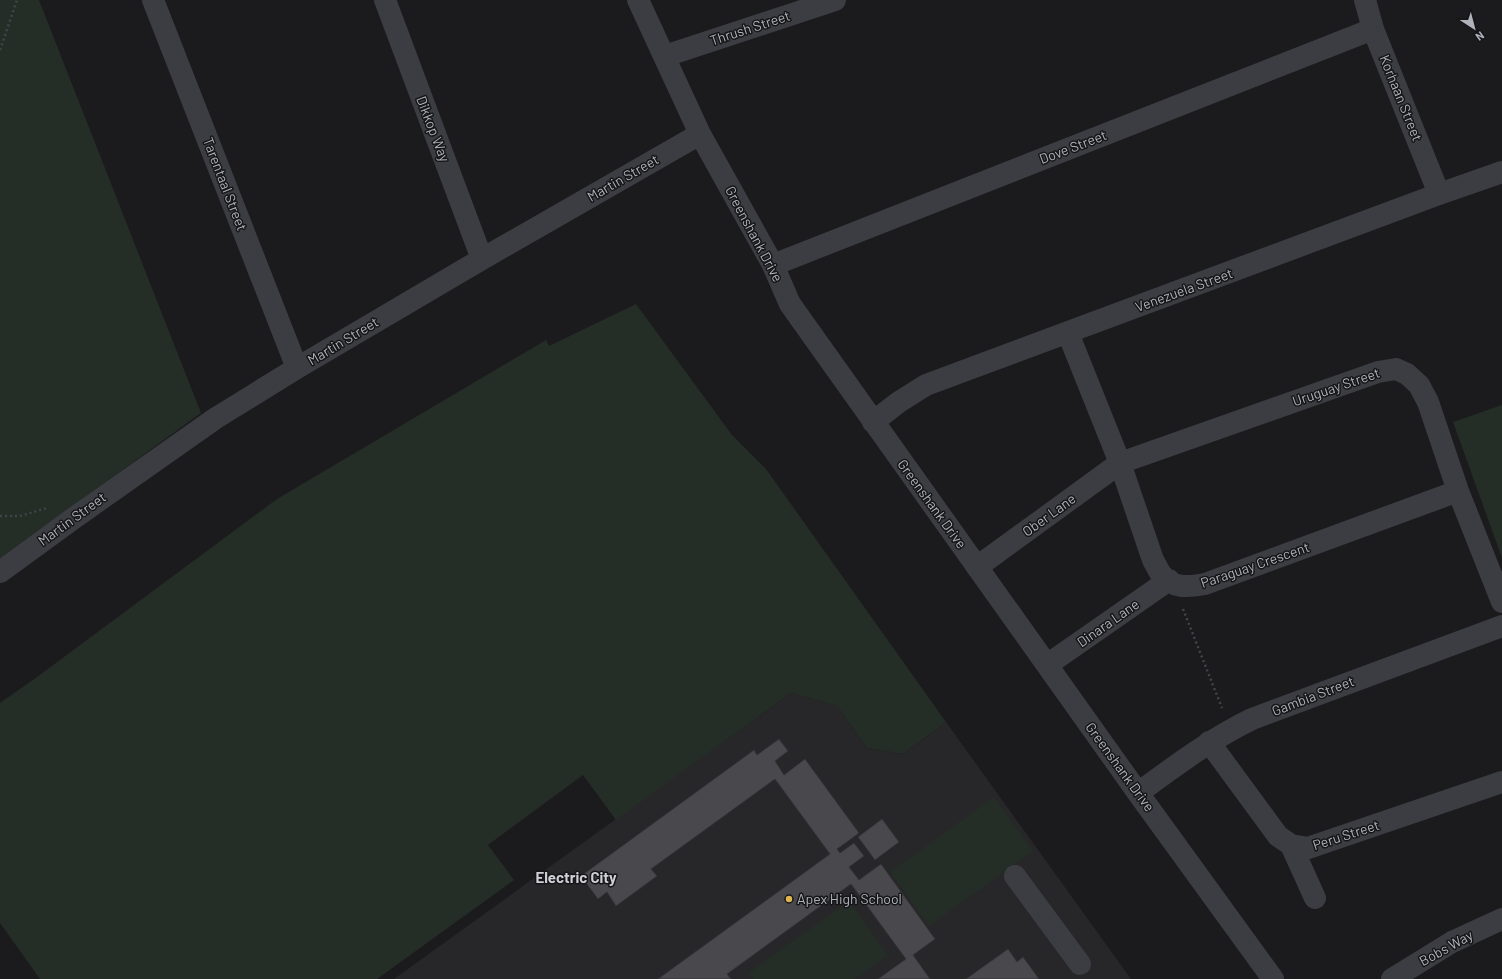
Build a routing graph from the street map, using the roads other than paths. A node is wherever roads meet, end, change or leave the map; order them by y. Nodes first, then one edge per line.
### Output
1 (153, 0) edge
2 (385, 0) edge
3 (638, 0) edge
4 (835, 0) edge
5 (1365, 0) edge
6 (1374, 29) junction
7 (665, 56) junction
8 (700, 134) junction
9 (1502, 172) edge
10 (1439, 194) junction
11 (482, 259) junction
12 (772, 265) junction
13 (1068, 333) junction
14 (298, 368) junction
15 (873, 422) junction
16 (1120, 463) junction
17 (1458, 491) junction
18 (977, 567) junction
19 (0, 572) edge
20 (1171, 582) junction
21 (1502, 602) edge
22 (1502, 626) edge
23 (1047, 665) junction
24 (1210, 742) junction
25 (1502, 782) edge
26 (1138, 793) junction
27 (1291, 845) junction
28 (1015, 876) dead end
29 (1315, 898) dead end
30 (1502, 920) edge
31 (1080, 964) dead end
32 (1273, 979) edge
33 (1392, 979) edge

1 - 14 street, Tarentaal Street
2 - 11 street, Dikkop Way
3 - 7 street, Greenshank Drive
4 - 7 street, Thrush Street
5 - 6 street, Korhaan Street
6 - 10 street, Korhaan Street
6 - 12 street, Dove Street
7 - 8 street, Greenshank Drive
8 - 11 street, Martin Street
8 - 12 street, Greenshank Drive
9 - 10 street, Venezuela Street
10 - 13 street, Venezuela Street
11 - 14 street, Martin Street
12 - 15 street, Greenshank Drive
13 - 15 street, Venezuela Street
13 - 16 street
14 - 19 street, Martin Street
15 - 18 street, Greenshank Drive
16 - 17 street, Uruguay Street
16 - 18 street, Ober Lane
16 - 20 street
17 - 20 street, Paraguay Crescent
17 - 21 street, Uruguay Street
18 - 23 street, Greenshank Drive
20 - 23 street, Dinara Lane
22 - 24 street, Gambia Street
23 - 26 street, Greenshank Drive
24 - 26 street, Gambia Street
24 - 27 street, Peru Street
25 - 27 street, Peru Street
26 - 32 street, Greenshank Drive
27 - 29 street
28 - 31 street
30 - 33 street, Bobs Way

